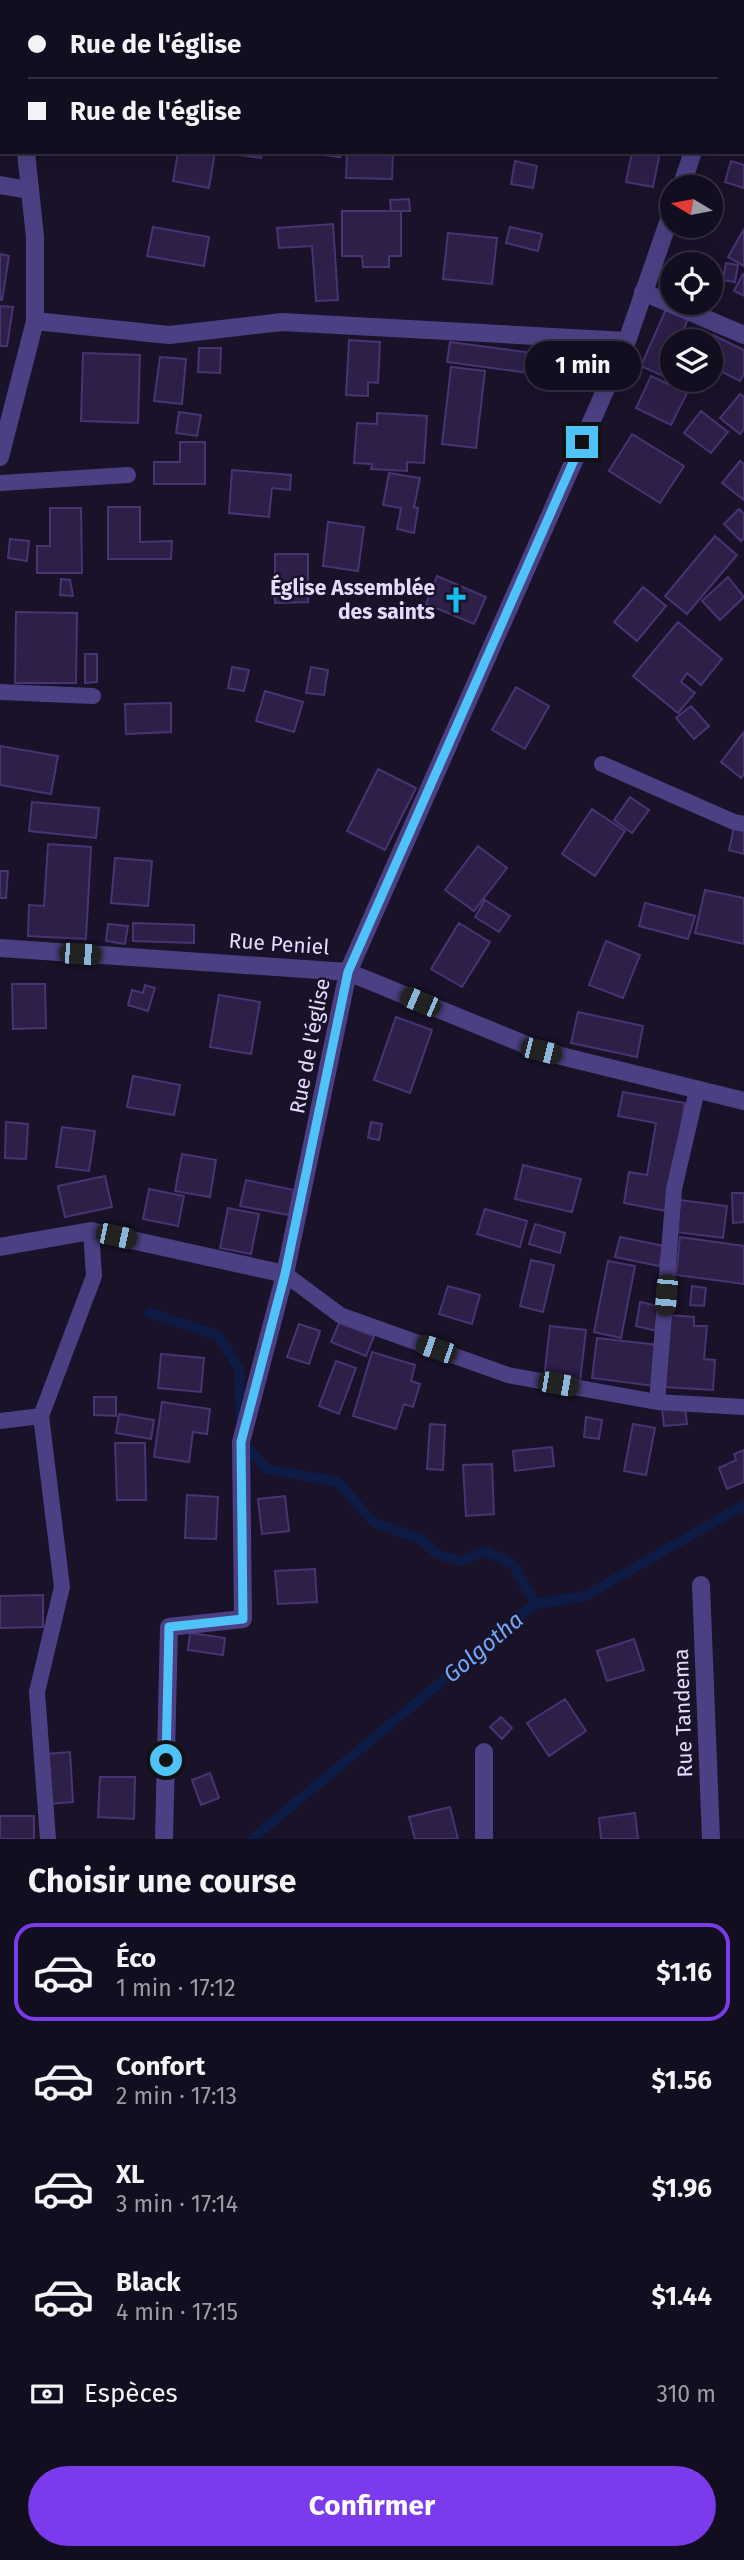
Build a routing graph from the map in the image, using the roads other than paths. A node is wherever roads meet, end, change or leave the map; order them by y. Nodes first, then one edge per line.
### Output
1 (26, 154) edge
2 (692, 154) edge
3 (685, 175) edge
4 (0, 185) edge
5 (29, 190) junction
6 (662, 238) edge
7 (642, 292) junction
8 (35, 321) junction
9 (744, 335) edge
10 (627, 341) junction
11 (0, 457) edge
12 (128, 475) dead end
13 (0, 483) edge
14 (0, 692) edge
15 (93, 696) dead end
16 (603, 764) dead end
17 (744, 824) edge
18 (0, 948) edge
19 (348, 972) junction
20 (697, 1090) junction
21 (744, 1101) edge
22 (91, 1231) junction
23 (0, 1247) edge
24 (285, 1274) junction
25 (657, 1402) junction
26 (744, 1407) edge
27 (41, 1416) junction
28 (0, 1421) edge
29 (701, 1585) dead end
30 (484, 1752) dead end
31 (47, 1839) edge
32 (164, 1839) edge
33 (484, 1839) edge
34 (711, 1839) edge

1 - 5 street
2 - 3 street
4 - 5 street
5 - 8 street
6 - 7 street, Rue de l'église
7 - 9 street
7 - 10 street, Rue de l'église
8 - 10 street
8 - 11 street
10 - 19 street, Rue de l'église
12 - 13 lane
14 - 15 lane
16 - 17 lane
18 - 19 street, Rue Peniel
19 - 20 street, Rue Peniel
19 - 24 street, Rue de l'église
20 - 21 street, Rue Peniel
20 - 25 lane
22 - 23 street
22 - 24 street
22 - 27 lane
24 - 25 lane
24 - 32 street, Rue de l'église
25 - 26 lane
27 - 28 lane
27 - 31 lane
29 - 34 street, Rue Tandema
30 - 33 street

